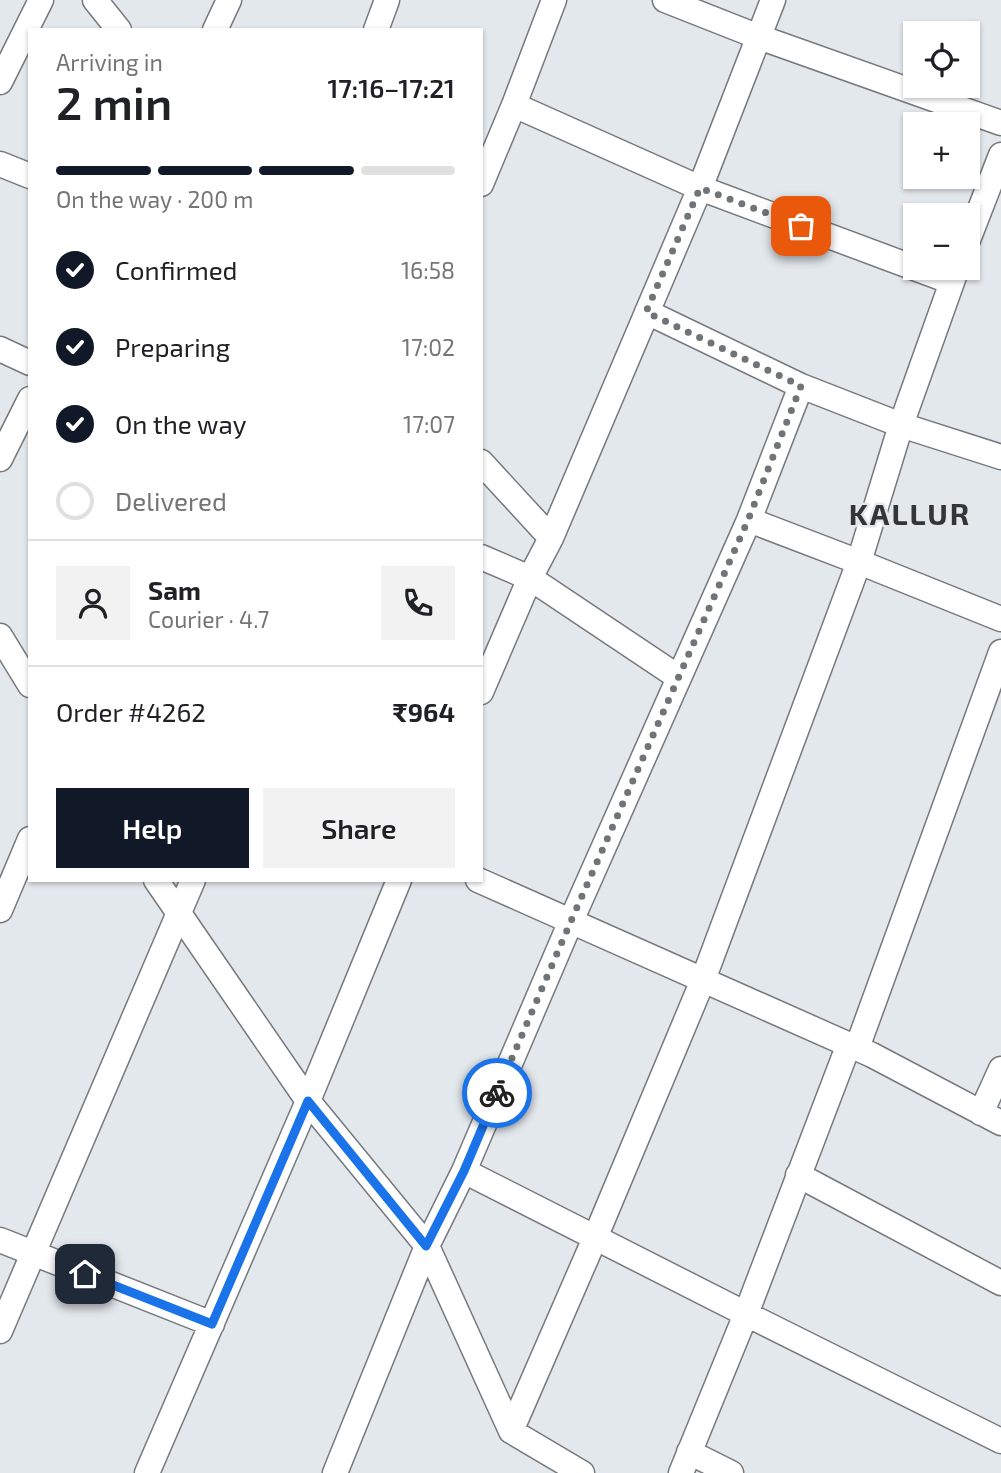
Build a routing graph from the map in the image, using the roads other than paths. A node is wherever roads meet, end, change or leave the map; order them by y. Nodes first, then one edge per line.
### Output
1 (41, 0) edge
2 (95, 0) edge
3 (229, 0) edge
4 (387, 0) edge
5 (554, 0) edge
6 (665, 0) edge
7 (773, 0) edge
8 (116, 28) edge
9 (216, 28) edge
10 (377, 28) edge
11 (759, 37) junction
12 (0, 82) edge
13 (514, 105) junction
14 (1001, 123) edge
15 (1001, 155) edge
16 (0, 164) edge
17 (28, 175) edge
18 (483, 179) edge
19 (700, 188) junction
20 (980, 209) edge
21 (903, 258) edge
22 (952, 280) edge
23 (646, 312) junction
24 (0, 349) edge
25 (28, 362) edge
26 (801, 386) junction
27 (28, 403) edge
28 (901, 425) junction
29 (1001, 457) edge
30 (0, 459) edge
31 (483, 463) edge
32 (748, 520) junction
33 (551, 538) junction
34 (483, 558) edge
35 (859, 562) junction
36 (530, 578) junction
37 (1001, 620) edge
38 (0, 636) edge
39 (1001, 652) edge
40 (678, 677) junction
41 (28, 682) edge
42 (483, 687) edge
43 (28, 844) edge
44 (157, 882) edge
45 (191, 882) edge
46 (398, 882) edge
47 (483, 882) edge
48 (0, 909) edge
49 (178, 914) junction
50 (571, 921) junction
51 (703, 980) junction
52 (853, 1046) junction
53 (1001, 1069) edge
54 (308, 1101) junction
55 (991, 1118) edge
56 (464, 1171) junction
57 (798, 1175) junction
58 (595, 1238) junction
59 (0, 1240) edge
60 (426, 1246) junction
61 (33, 1254) junction
62 (1001, 1283) edge
63 (746, 1314) junction
64 (212, 1324) junction
65 (0, 1331) edge
66 (511, 1431) junction
67 (1001, 1441) edge
68 (685, 1462) edge
69 (345, 1466) edge
70 (147, 1473) edge
71 (582, 1473) edge
72 (732, 1473) edge

1 - 12 street
2 - 8 street
3 - 9 street
4 - 10 street
5 - 13 street
6 - 11 street
7 - 11 street
11 - 14 street
11 - 19 street
13 - 18 street
13 - 19 street
15 - 20 street
16 - 17 street
19 - 21 street
19 - 23 street
22 - 28 street
23 - 26 street
23 - 33 street
24 - 25 street
26 - 28 street
26 - 32 street
27 - 30 street
28 - 29 street
28 - 35 street
31 - 33 street
32 - 35 street
32 - 40 street
33 - 36 street
34 - 36 street
35 - 37 street
35 - 51 street
36 - 40 street
36 - 42 street
38 - 41 street
39 - 52 street
40 - 50 street
43 - 48 street
44 - 49 street
45 - 49 street
46 - 54 street
47 - 50 street
49 - 54 street
49 - 61 street
50 - 51 street
50 - 56 street
51 - 52 street
51 - 58 street
52 - 55 street
52 - 57 street
53 - 55 street
54 - 60 street
54 - 64 street
56 - 58 street
56 - 60 street
57 - 62 street
57 - 63 street
58 - 63 street
58 - 66 street
59 - 61 street
60 - 66 street
60 - 69 street
61 - 64 street
61 - 65 street
63 - 67 street
63 - 68 street
64 - 70 street
66 - 71 street
68 - 72 street

